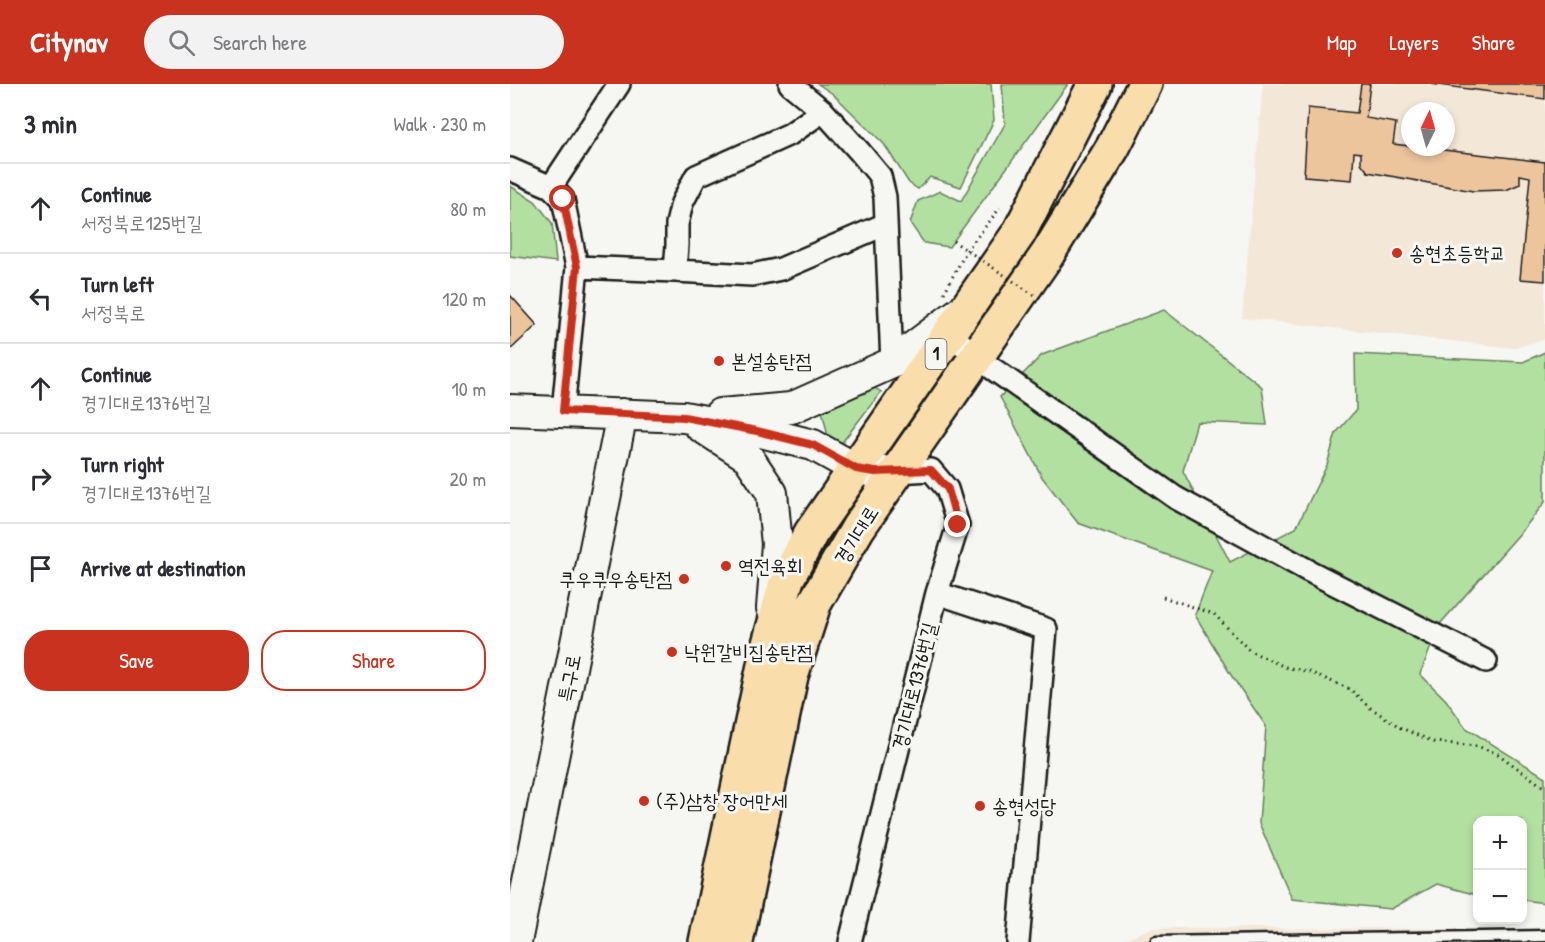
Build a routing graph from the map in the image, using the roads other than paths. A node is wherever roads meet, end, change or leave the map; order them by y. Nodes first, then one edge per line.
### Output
1 (619, 84) edge
2 (790, 84) edge
3 (1095, 84) edge
4 (1145, 84) edge
5 (823, 111) junction
6 (510, 169) edge
7 (551, 187) junction
8 (886, 224) junction
9 (577, 267) junction
10 (675, 271) junction
11 (956, 301) junction
12 (950, 333) junction
13 (976, 357) junction
14 (892, 363) junction
15 (510, 410) edge
16 (563, 411) junction
17 (622, 414) junction
18 (684, 417) junction
19 (856, 469) junction
20 (896, 472) junction
21 (937, 593) junction
22 (776, 621) junction
23 (1486, 661) dead end
24 (1545, 936) edge
25 (516, 942) edge
26 (706, 942) edge
27 (736, 942) edge
28 (850, 942) edge
29 (1018, 942) edge
30 (1156, 942) edge

1 - 7 street
2 - 5 street
3 - 11 main road, 경기대로 / 1
4 - 13 main road, 경기대로 / 1
5 - 8 street
5 - 10 street
6 - 7 street
7 - 9 street
8 - 10 street
8 - 14 street
9 - 10 street
9 - 16 street
11 - 12 main road, 경기대로 / 1
11 - 14 street
12 - 13 street
12 - 19 main road, 경기대로 / 1
13 - 20 main road, 경기대로 / 1
13 - 23 street
14 - 18 street
15 - 16 street
16 - 17 street
17 - 18 street
17 - 25 street, 특구로
18 - 19 street
18 - 22 street
19 - 20 street
19 - 22 main road, 경기대로 / 1
20 - 21 street, 경기대로1376번길
20 - 27 main road, 경기대로 / 1
21 - 28 street, 경기대로1376번길
21 - 29 street
22 - 26 main road, 경기대로 / 1
24 - 30 lane

